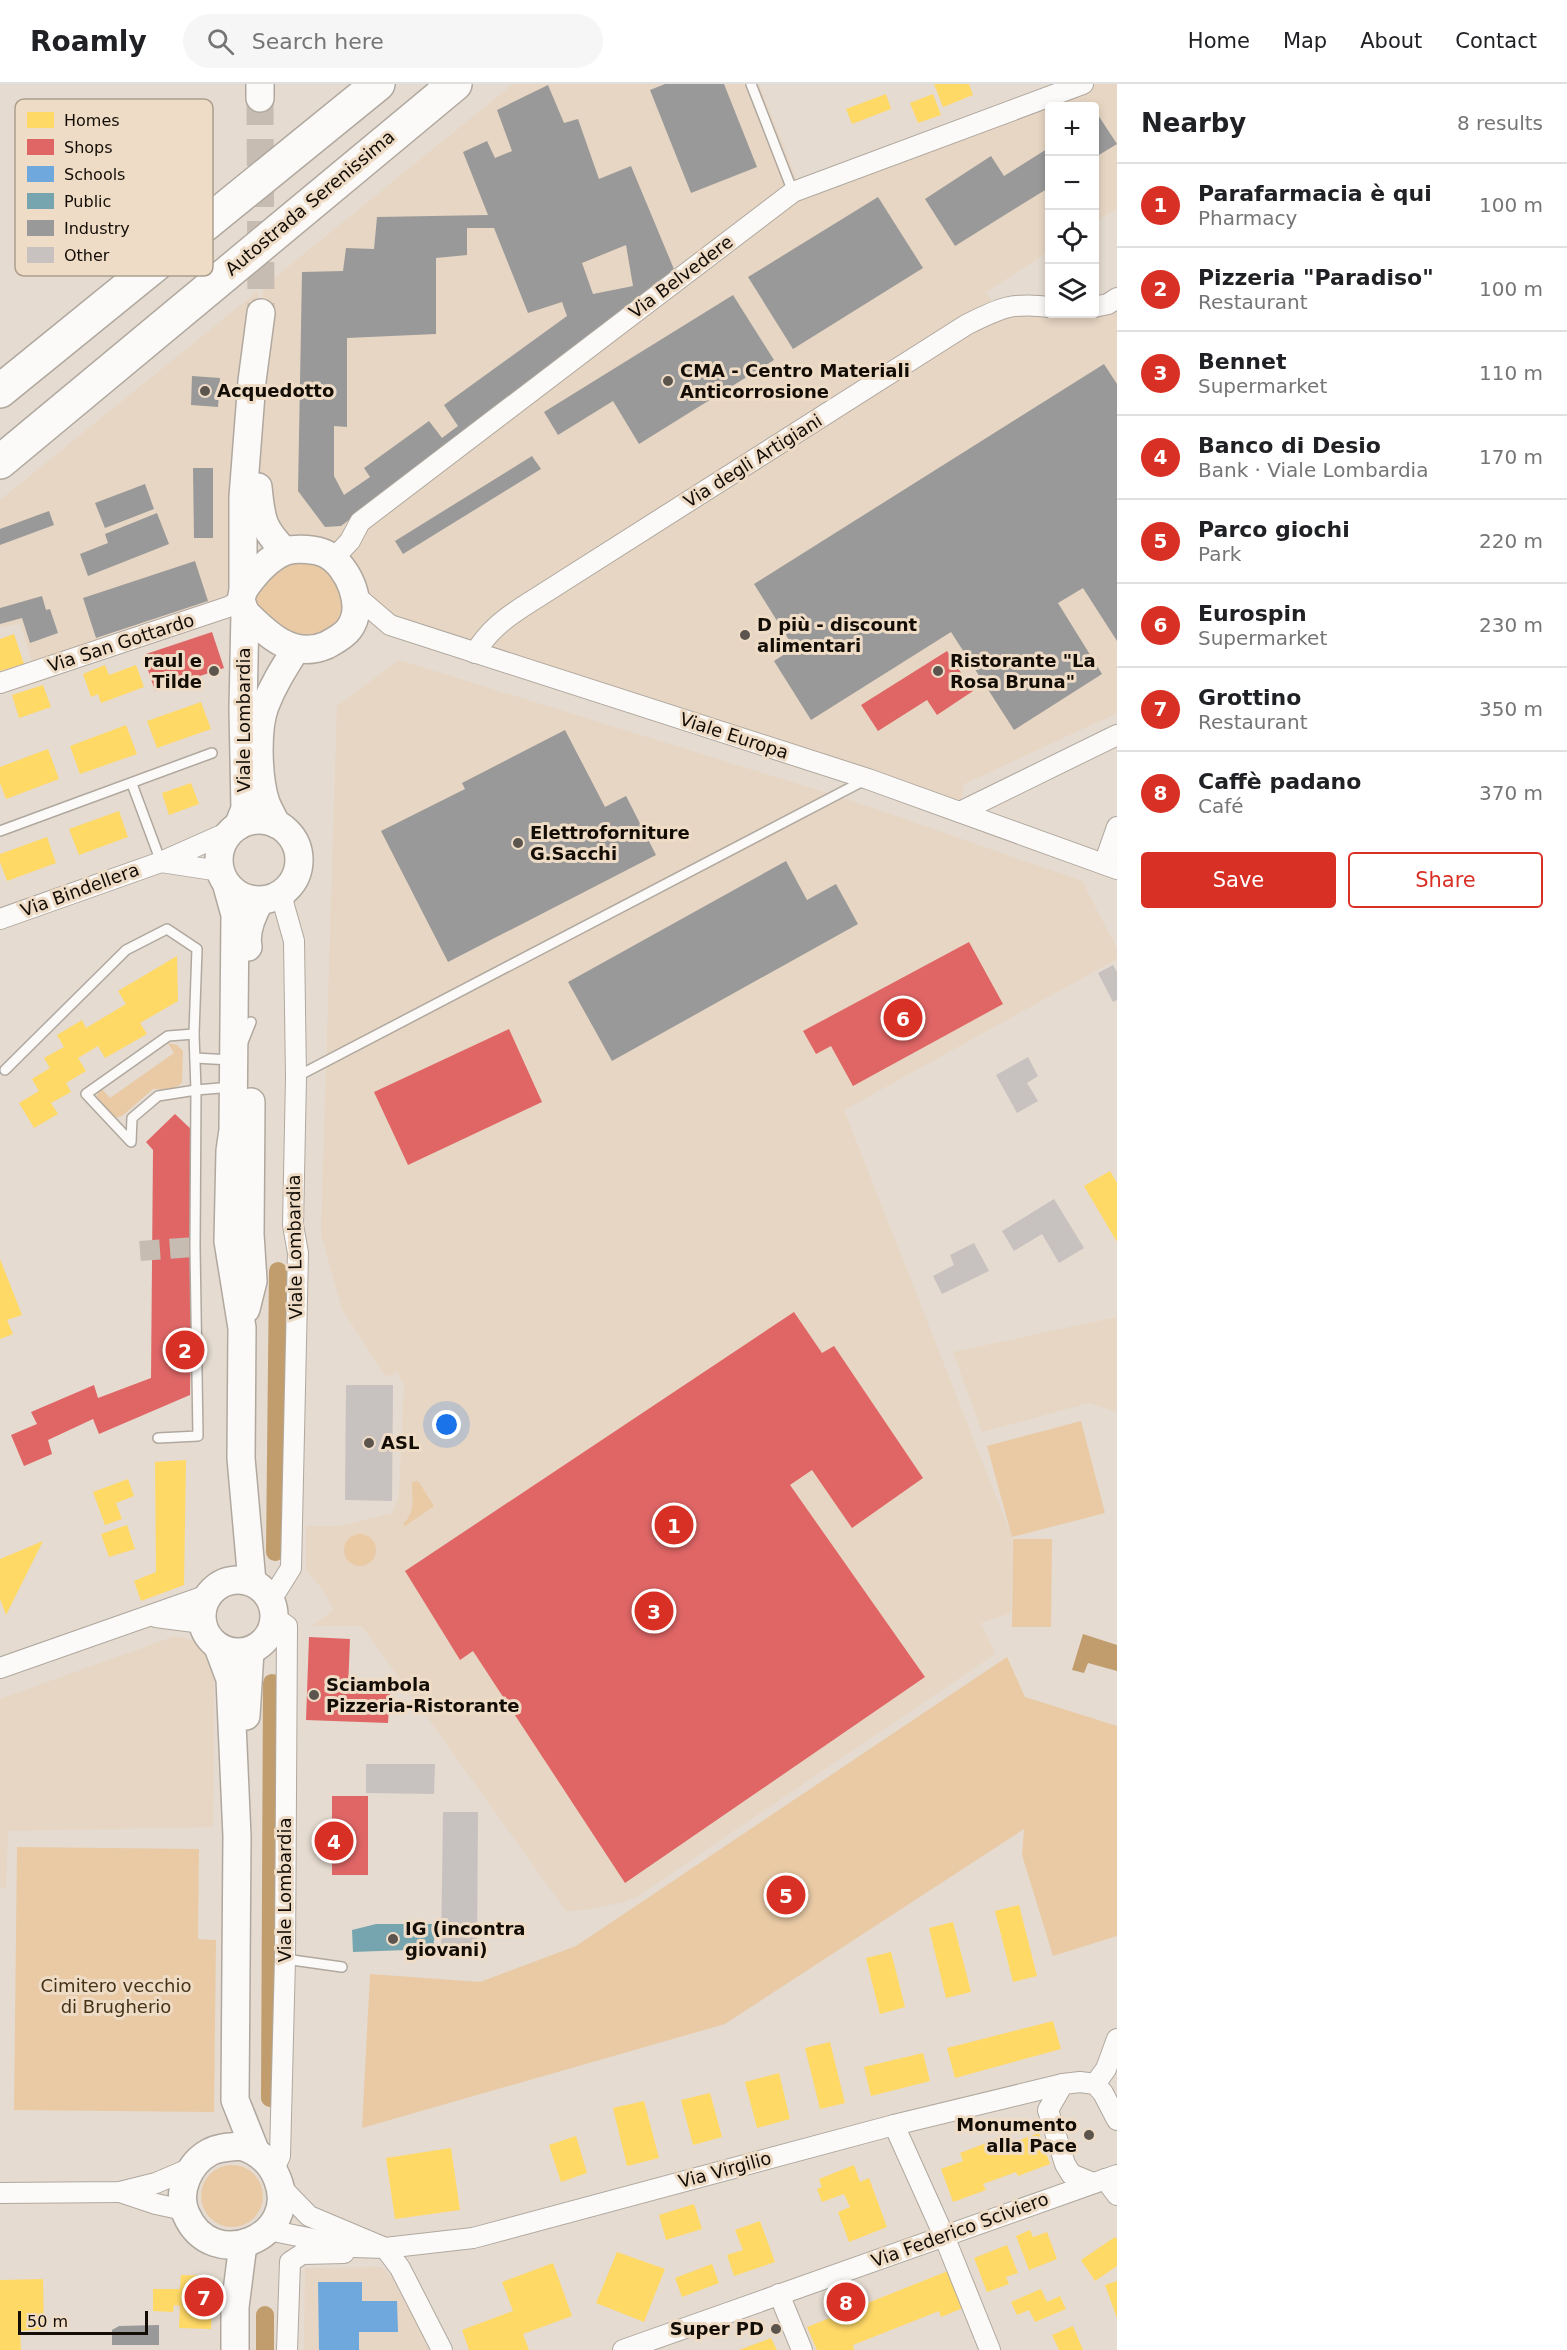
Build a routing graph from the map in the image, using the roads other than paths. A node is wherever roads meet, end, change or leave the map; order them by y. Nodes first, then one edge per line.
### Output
1 (378, 84) edge
2 (455, 84) edge
3 (751, 84) edge
4 (1083, 84) edge
5 (793, 192) junction
6 (213, 218) edge
7 (142, 276) edge
8 (1117, 298) edge
9 (1099, 306) edge
10 (1045, 307) edge
11 (261, 313) tunnel mouth
12 (252, 381) junction
13 (0, 391) edge
14 (0, 462) edge
15 (285, 551) junction
16 (333, 559) junction
17 (356, 596) junction
18 (243, 601) junction
19 (296, 649) junction
20 (475, 653) junction
21 (0, 683) edge
22 (1117, 735) edge
23 (212, 753) dead end
24 (868, 778) junction
25 (132, 784) junction
26 (960, 812) junction
27 (276, 824) junction
28 (1117, 827) edge
29 (235, 828) junction
30 (0, 831) edge
31 (161, 862) junction
32 (1110, 866) edge
33 (224, 879) junction
34 (286, 891) junction
35 (260, 901) junction
36 (0, 919) edge
37 (251, 1023) junction
38 (194, 1034) junction
39 (195, 1058) junction
40 (234, 1060) junction
41 (5, 1070) dead end
42 (296, 1077) junction
43 (234, 1087) junction
44 (196, 1090) junction
45 (242, 1328) junction
46 (158, 1438) dead end
47 (247, 1595) junction
48 (147, 1617) junction
49 (202, 1623) junction
50 (218, 1647) junction
51 (250, 1651) junction
52 (0, 1668) edge
53 (237, 1836) junction
54 (285, 1959) junction
55 (342, 1967) dead end
56 (1117, 2040) edge
57 (1064, 2084) junction
58 (1095, 2084) junction
59 (236, 2100) junction
60 (1117, 2121) edge
61 (894, 2125) junction
62 (255, 2150) junction
63 (201, 2160) junction
64 (277, 2178) junction
65 (1110, 2179) edge
66 (120, 2192) junction
67 (0, 2193) edge
68 (184, 2210) junction
69 (268, 2230) junction
70 (944, 2236) junction
71 (207, 2239) junction
72 (243, 2244) junction
73 (385, 2248) junction
74 (779, 2294) junction
75 (235, 2307) junction
76 (235, 2350) edge
77 (287, 2350) edge
78 (442, 2350) edge
79 (623, 2350) edge
80 (802, 2350) edge
81 (990, 2350) edge

1 - 6 highway
2 - 14 highway, Autostrada Serenissima
3 - 5 lane
4 - 5 street, Via Belvedere
5 - 16 street, Via Belvedere
7 - 13 highway
8 - 9 street
10 - 20 street, Via degli Artigiani
11 - 12 main road, Viale Lombardia
12 - 15 main road, Viale Lombardia
12 - 18 main road, Viale Lombardia
15 - 16 main road
15 - 18 main road
16 - 17 main road
17 - 19 main road
17 - 20 street, Viale Europa
18 - 19 main road, Viale Lombardia
18 - 21 street, Via San Gottardo
18 - 29 main road, Viale Lombardia
19 - 27 main road, Viale Lombardia
20 - 24 street, Viale Europa
22 - 26 street
23 - 25 lane
24 - 26 street, Viale Europa
24 - 42 lane
25 - 30 lane
25 - 31 lane, Via Bindellera
26 - 32 street, Viale Europa
27 - 29 main road
27 - 34 main road
28 - 32 street
29 - 31 street, Via Bindellera
29 - 33 main road
31 - 33 street, Via Bindellera
31 - 36 street, Via Bindellera
33 - 35 main road
33 - 40 main road, Viale Lombardia
34 - 35 main road
34 - 42 street, Viale Lombardia
35 - 37 main road, Viale Lombardia
37 - 43 lane, Viale Lombardia
37 - 45 main road, Viale Lombardia
38 - 39 lane
38 - 41 lane
38 - 44 lane
39 - 40 lane
39 - 44 lane
40 - 43 main road, Viale Lombardia
42 - 47 street, Viale Lombardia
43 - 44 lane
43 - 45 main road, Viale Lombardia
44 - 46 lane
45 - 47 main road, Viale Lombardia
47 - 48 street
47 - 49 main road
47 - 51 main road
47 - 54 street, Viale Lombardia
48 - 49 street
48 - 52 street
49 - 50 main road
50 - 51 main road
50 - 53 main road
51 - 53 main road
53 - 59 main road
54 - 55 lane
54 - 64 street, Viale Lombardia
56 - 58 street
57 - 58 street, Via Virgilio
57 - 61 street, Via Virgilio
57 - 65 street
58 - 60 street
59 - 62 main road
59 - 63 main road
61 - 70 street
61 - 73 street, Via Virgilio
62 - 63 main road
62 - 64 main road
63 - 66 street
63 - 68 main road
64 - 69 main road
64 - 73 street, Via Virgilio
65 - 70 street, Via Federico Sciviero
66 - 67 street
66 - 68 street
68 - 71 main road
69 - 72 main road
69 - 73 street, Via Virgilio
70 - 74 street, Via Federico Sciviero
70 - 81 street
71 - 72 main road
71 - 75 main road
72 - 75 main road
73 - 77 street
73 - 78 street
74 - 79 street, Via Federico Sciviero
74 - 80 street
75 - 76 main road

